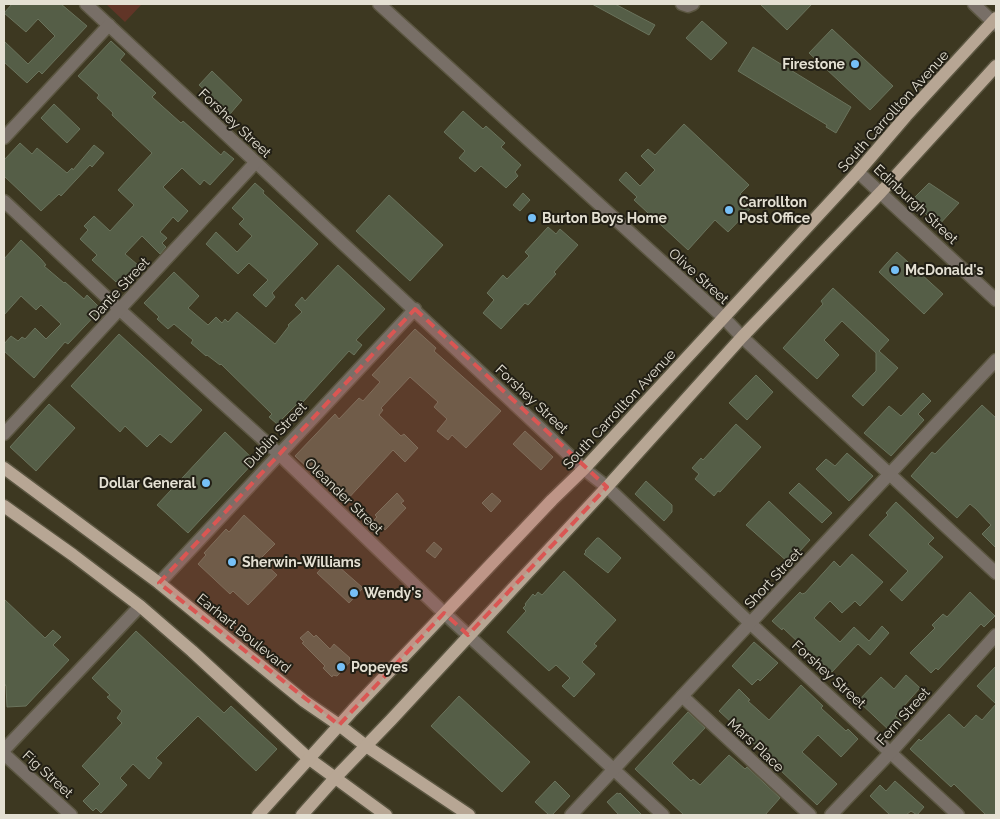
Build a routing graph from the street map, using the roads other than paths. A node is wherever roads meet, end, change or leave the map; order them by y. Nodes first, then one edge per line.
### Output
1 (86, 4) edge
2 (379, 4) edge
3 (974, 4) edge
4 (995, 22) edge
5 (109, 24) junction
6 (996, 66) edge
7 (4, 138) edge
8 (255, 163) junction
9 (858, 172) junction
10 (880, 192) junction
11 (4, 200) edge
12 (996, 300) edge
13 (415, 309) junction
14 (120, 310) junction
15 (724, 318) junction
16 (742, 337) junction
17 (996, 360) edge
18 (4, 434) edge
19 (278, 454) junction
20 (4, 468) edge
21 (584, 468) junction
22 (890, 473) junction
23 (607, 487) junction
24 (4, 506) edge
25 (996, 573) edge
26 (159, 583) junction
27 (140, 606) junction
28 (444, 613) junction
29 (751, 624) junction
30 (468, 635) junction
31 (996, 635) edge
32 (682, 696) junction
33 (339, 725) junction
34 (366, 746) junction
35 (4, 750) edge
36 (891, 752) junction
37 (4, 754) edge
38 (308, 758) junction
39 (614, 769) junction
40 (335, 778) junction
41 (72, 815) edge
42 (258, 815) edge
43 (302, 815) edge
44 (386, 815) edge
45 (469, 815) edge
46 (572, 815) edge
47 (663, 815) edge
48 (810, 815) edge
49 (831, 815) edge
50 (958, 815) edge

1 - 5 street, Forshey Street
2 - 15 street, Olive Street
3 - 4 street
4 - 9 main road, South Carrollton Avenue
5 - 7 street
5 - 8 street, Forshey Street
6 - 10 main road
8 - 13 street, Forshey Street
8 - 14 street, Dante Street
9 - 10 street, Edinburgh Street
9 - 15 main road, South Carrollton Avenue
10 - 12 street, Edinburgh Street
10 - 16 main road
11 - 14 street, Oleander Street
13 - 19 street, Dublin Street
13 - 21 street, Forshey Street
14 - 18 street, Dante Street
14 - 19 street, Oleander Street
15 - 16 street, Olive Street
15 - 21 main road, South Carrollton Avenue
16 - 22 street, Olive Street
16 - 23 main road
17 - 22 street, Short Street
19 - 26 street, Dublin Street
19 - 28 street, Oleander Street
20 - 26 main road, Earhart Boulevard
21 - 23 street, Forshey Street
21 - 28 main road, South Carrollton Avenue
22 - 25 street, Olive Street
22 - 29 street, Short Street
23 - 29 street, Forshey Street
23 - 30 main road
24 - 27 main road
26 - 33 main road, Earhart Boulevard
27 - 35 street
27 - 38 main road
28 - 30 street, Oleander Street
28 - 33 main road, South Carrollton Avenue
29 - 32 street, Short Street
29 - 36 street, Forshey Street
30 - 34 main road
30 - 39 street, Oleander Street
31 - 36 street, Fern Street
32 - 39 street, Short Street
32 - 48 street, Mars Place
33 - 34 main road, Earhart Boulevard
33 - 38 main road, South Carrollton Avenue
34 - 40 main road
34 - 45 main road, Earhart Boulevard
36 - 49 street, Fern Street
36 - 50 street, Forshey Street
37 - 41 street, Fig Street
38 - 40 main road
38 - 42 main road, South Carrollton Avenue
39 - 46 street, Short Street
39 - 47 street, Oleander Street
40 - 43 main road
40 - 44 main road

